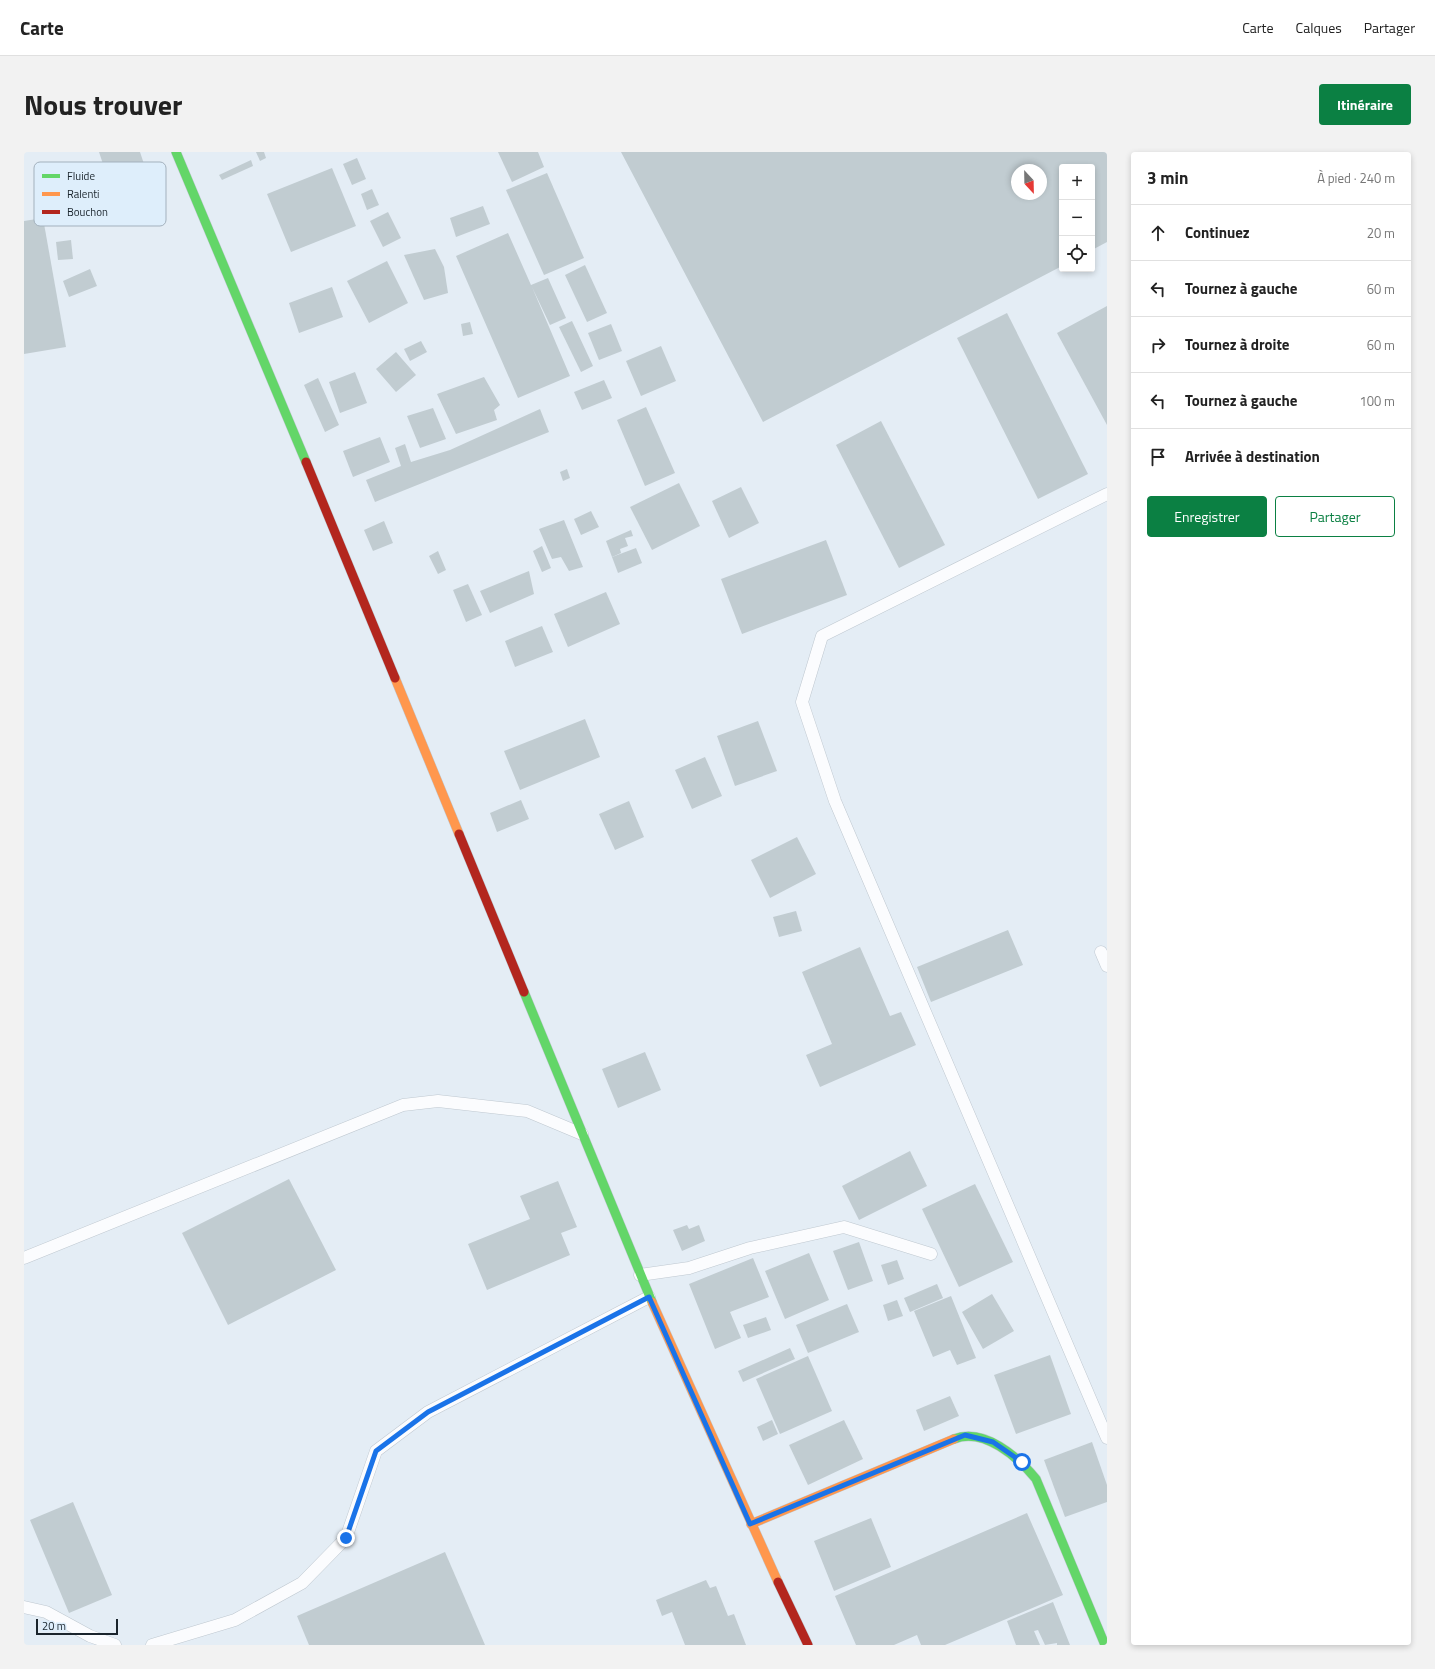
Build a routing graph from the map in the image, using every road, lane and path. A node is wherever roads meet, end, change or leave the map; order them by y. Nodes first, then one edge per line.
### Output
1 (176, 152) edge
2 (1107, 494) edge
3 (1101, 952) dead end
4 (1107, 966) edge
5 (583, 1134) junction
6 (931, 1254) dead end
7 (24, 1258) edge
8 (640, 1275) junction
9 (649, 1297) junction
10 (1107, 1438) edge
11 (750, 1524) junction
12 (24, 1607) edge
13 (115, 1645) edge
14 (152, 1645) edge
15 (808, 1645) edge
16 (1105, 1645) edge

1 - 5 street
2 - 10 lane
3 - 4 lane
5 - 7 lane
5 - 8 street
6 - 8 lane
8 - 9 street
9 - 11 street
9 - 14 lane
11 - 15 street
11 - 16 street
12 - 13 lane

